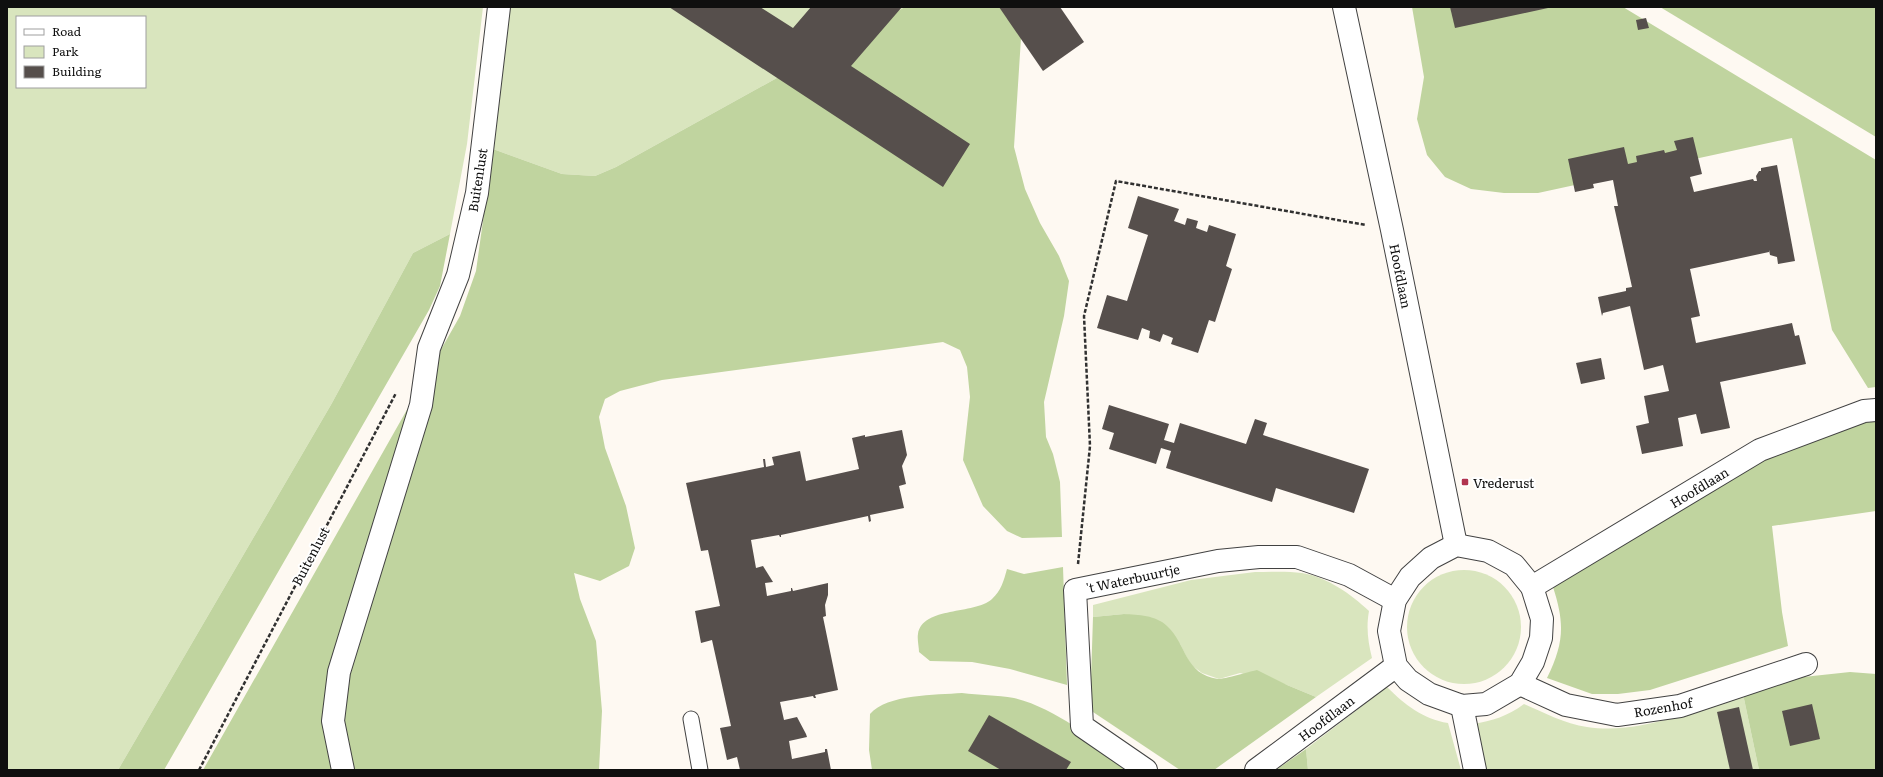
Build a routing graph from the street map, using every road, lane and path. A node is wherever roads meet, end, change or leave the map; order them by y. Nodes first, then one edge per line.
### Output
1 (500, 7) edge
2 (1344, 7) edge
3 (1392, 230) junction
4 (399, 387) dead end
5 (1876, 410) edge
6 (1456, 545) junction
7 (1532, 587) junction
8 (1076, 590) junction
9 (1395, 600) junction
10 (1806, 664) dead end
11 (1396, 666) junction
12 (1520, 684) junction
13 (1462, 706) junction
14 (691, 719) dead end
15 (199, 770) edge
16 (344, 770) edge
17 (700, 770) edge
18 (1146, 770) edge
19 (1256, 770) edge
20 (1475, 770) edge

1 - 16 street, Buitenlust
2 - 3 street, Hoofdlaan
3 - 6 street, Hoofdlaan
3 - 8 path
4 - 15 path, Buitenlust
5 - 7 street, Hoofdlaan
6 - 7 street
6 - 9 street
7 - 12 street
8 - 9 street, 't Waterbuurtje
8 - 18 street, 't Waterbuurtje
9 - 11 street
10 - 12 street, Rozenhof
11 - 13 street
11 - 19 street, Hoofdlaan
12 - 13 street
13 - 20 street
14 - 17 lane

